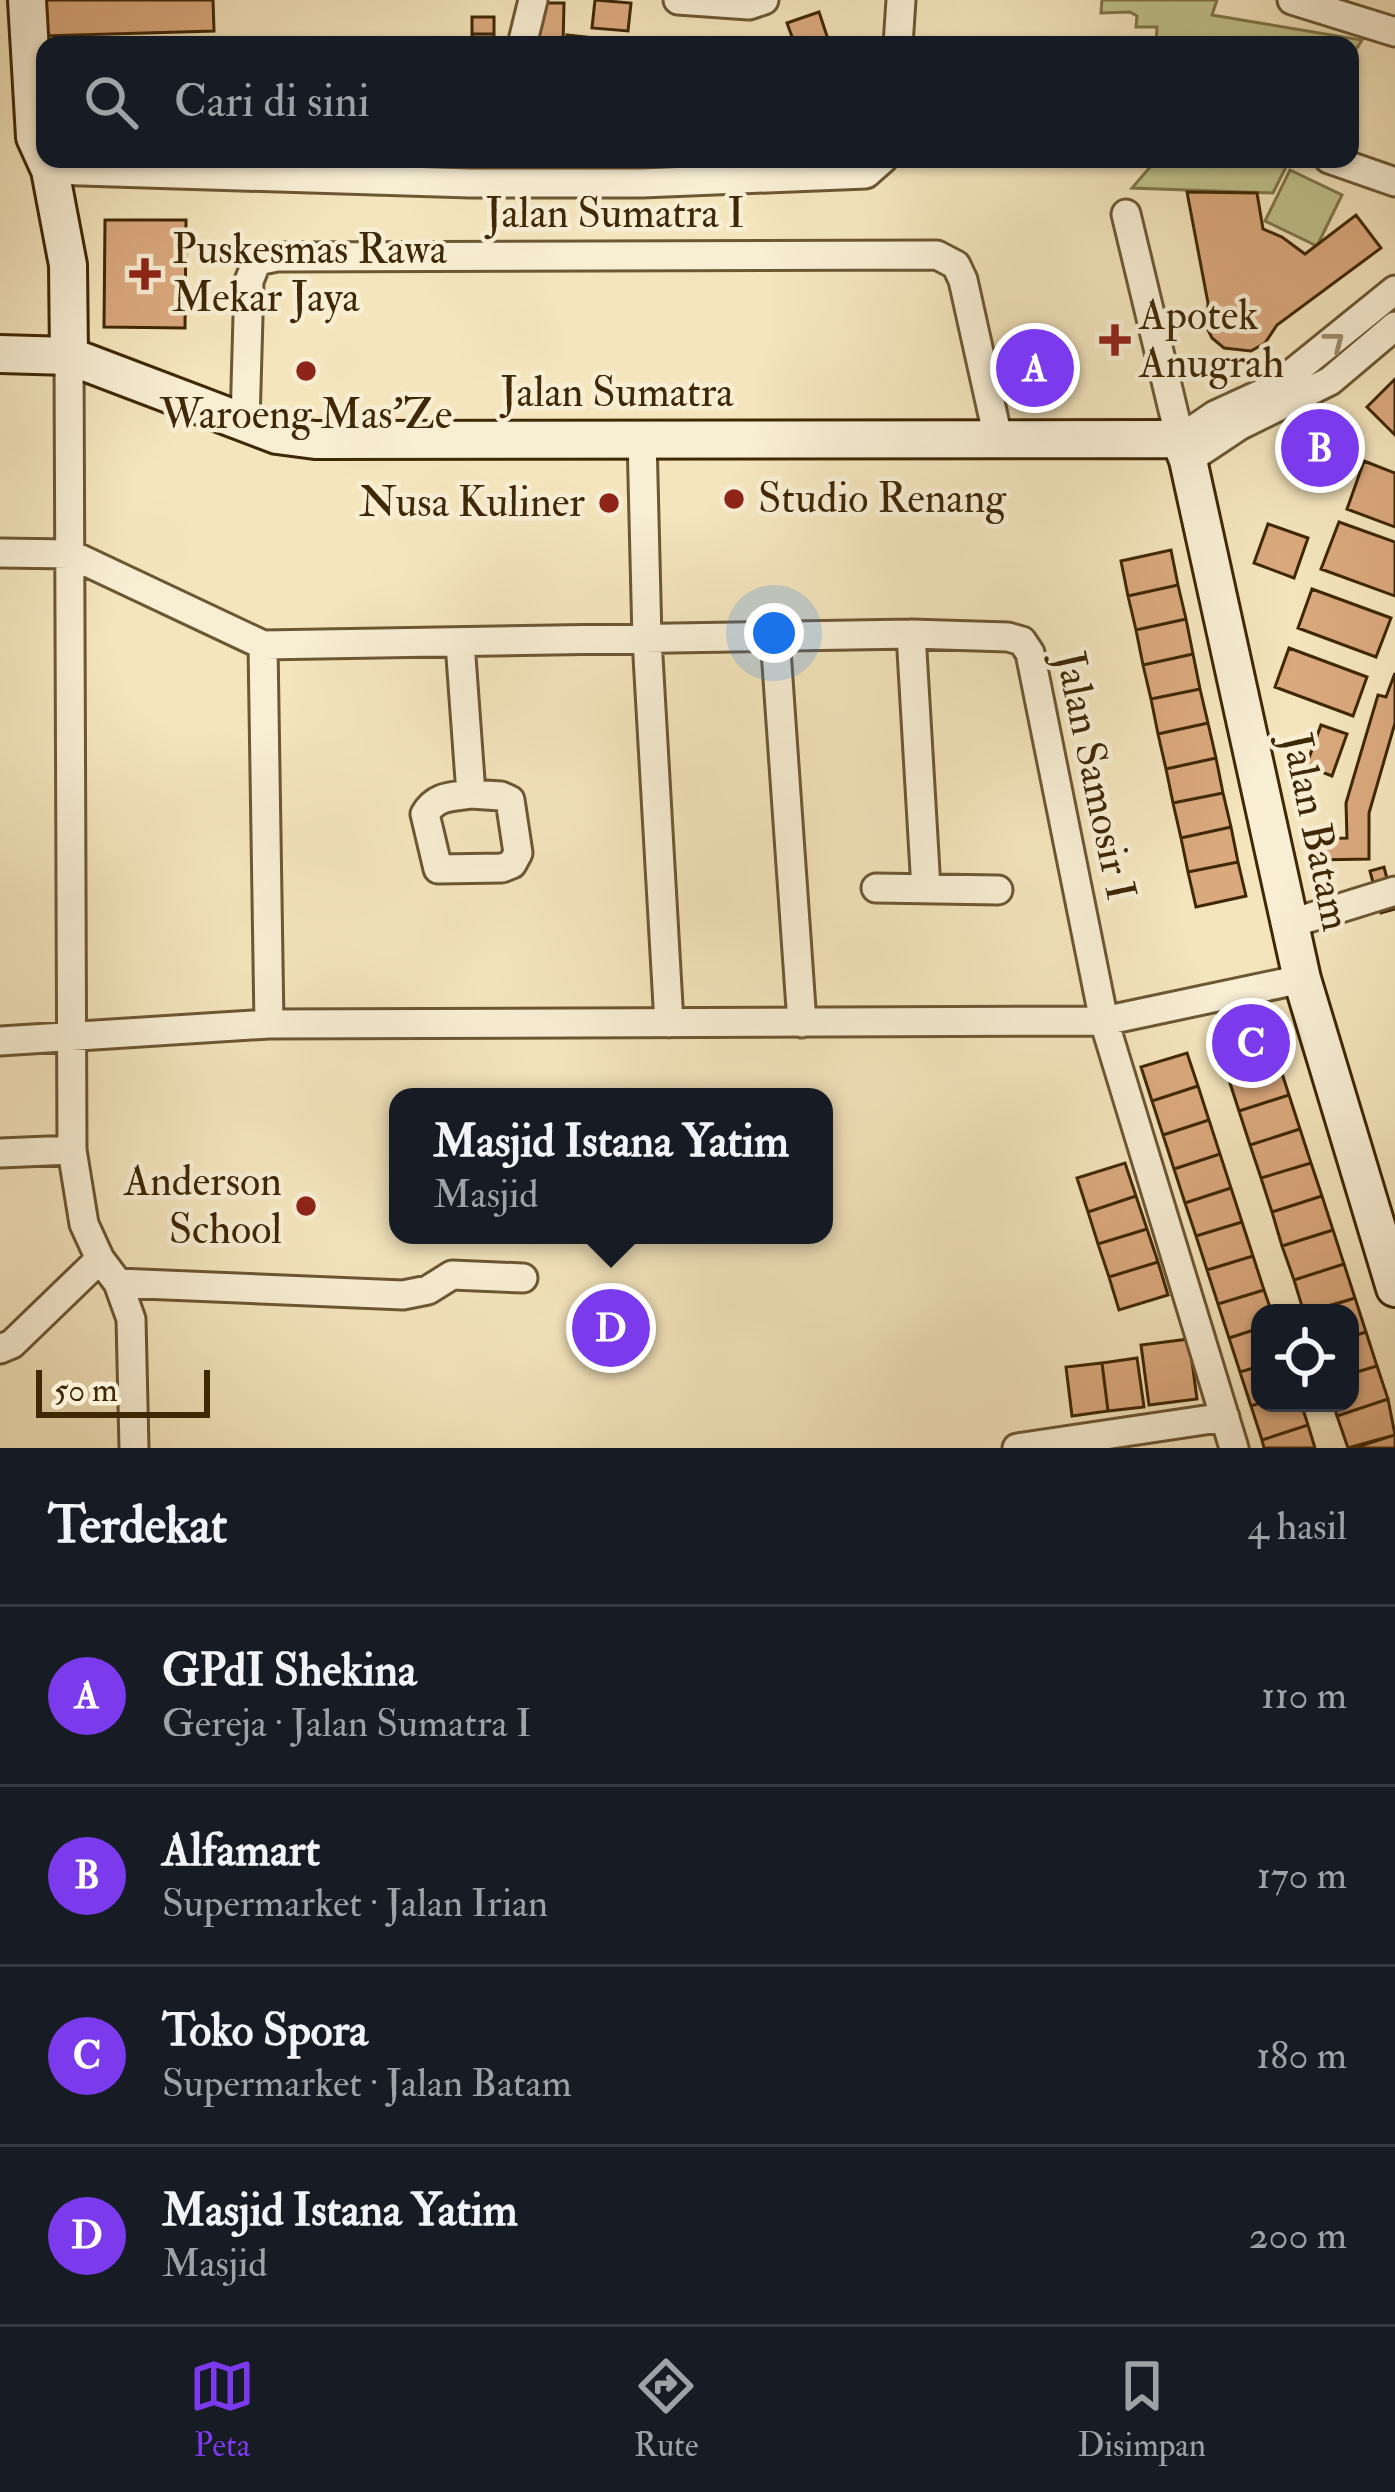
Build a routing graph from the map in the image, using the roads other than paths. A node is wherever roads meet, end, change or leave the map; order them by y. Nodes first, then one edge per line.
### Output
1 (27, 0) edge
2 (533, 0) edge
3 (678, 0) edge
4 (764, 0) edge
5 (901, 0) edge
6 (1292, 0) edge
7 (1395, 32) edge
8 (524, 36) edge
9 (899, 36) edge
10 (36, 139) edge
11 (874, 168) edge
12 (1355, 168) edge
13 (50, 170) joint
14 (471, 171) edge
15 (1395, 182) edge
16 (1126, 214) dead end
17 (1395, 290) edge
18 (1395, 326) edge
19 (0, 354) edge
20 (70, 356) junction
21 (245, 423) junction
22 (641, 438) junction
23 (998, 438) junction
24 (1184, 449) junction
25 (0, 553) edge
26 (70, 554) junction
27 (911, 634) junction
28 (775, 637) junction
29 (646, 639) junction
30 (460, 643) junction
31 (263, 645) junction
32 (472, 794) dead end
33 (876, 888) dead end
34 (926, 889) junction
35 (998, 890) dead end
36 (1395, 891) edge
37 (1289, 924) junction
38 (1302, 980) junction
39 (1104, 1021) junction
40 (669, 1023) junction
41 (802, 1023) junction
42 (268, 1024) junction
43 (72, 1040) junction
44 (0, 1041) edge
45 (72, 1150) junction
46 (0, 1153) edge
47 (100, 1259) junction
48 (523, 1278) dead end
49 (118, 1283) junction
50 (1395, 1288) edge
51 (0, 1349) edge
52 (1225, 1417) junction
53 (134, 1448) edge
54 (1018, 1448) edge
55 (1234, 1448) edge

1 - 10 street
2 - 8 street
3 - 4 street
5 - 9 street
6 - 7 street
11 - 14 street
12 - 15 street
13 - 14 street
13 - 20 street
16 - 24 street
24 -> 17 street
18 - 24 street
19 - 20 street, Jalan Sumatra
20 - 21 street, Jalan Sumatra
20 - 26 street
21 - 22 street, Jalan Sumatra
21 - 23 street, Jalan Sumatra I
22 - 23 street, Jalan Sumatra
22 - 29 street
23 - 24 street, Jalan Sumatra
24 - 37 street, Jalan Batam
25 - 26 street
26 - 31 street, Jalan Samosir I
26 - 43 street
27 - 28 street, Jalan Samosir I
27 - 34 street
27 - 39 street, Jalan Samosir I
28 - 29 street, Jalan Samosir I
28 - 41 street
29 - 30 street, Jalan Samosir I
29 - 40 street
30 - 31 street, Jalan Samosir I
30 - 32 street
31 - 42 street
33 - 34 street
34 - 35 street
36 - 37 street
37 - 38 street, Jalan Batam
38 - 39 street
38 - 50 street, Jalan Batam
39 - 41 street
39 - 52 street, Jalan Samosir I
40 - 41 street
40 - 42 street
42 - 43 street
43 - 44 street
43 - 45 street
45 - 46 street
45 - 47 street
47 - 49 street
47 - 51 street
48 - 49 street
49 - 53 street
52 - 54 street
52 - 55 street, Jalan Samosir I

